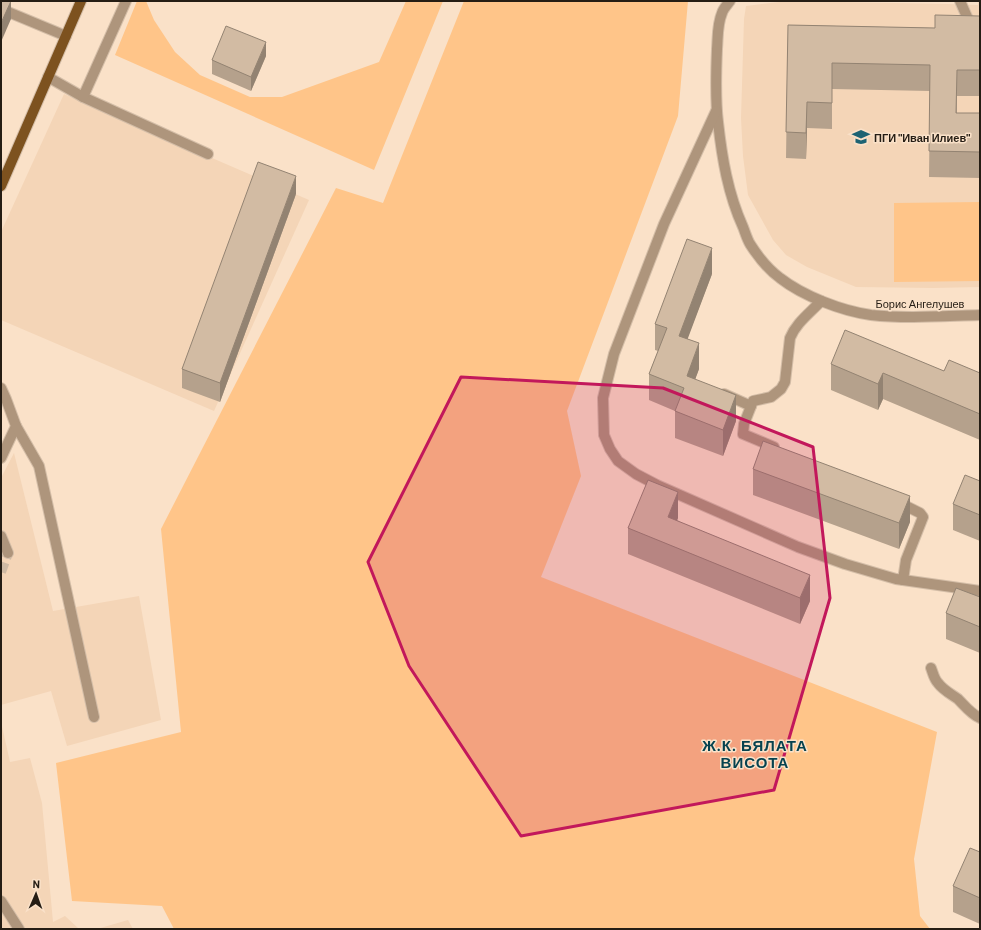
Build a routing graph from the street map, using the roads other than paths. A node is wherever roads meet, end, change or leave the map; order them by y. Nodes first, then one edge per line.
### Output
1 (81, 1) edge
2 (126, 1) edge
3 (730, 1) edge
4 (960, 1) edge
5 (1, 9) edge
6 (974, 31) edge
7 (66, 36) junction
8 (48, 77) junction
9 (83, 97) junction
10 (716, 111) junction
11 (208, 154) dead end
12 (1, 186) edge
13 (821, 301) junction
14 (980, 315) edge
15 (1, 388) edge
16 (716, 391) edge
17 (751, 406) junction
18 (16, 426) junction
19 (786, 452) edge
20 (1, 458) edge
21 (886, 496) edge
22 (1, 536) edge
23 (8, 553) tunnel mouth
24 (903, 580) junction
25 (980, 591) edge
26 (931, 668) dead end
27 (94, 717) dead end
28 (980, 718) edge
29 (1, 901) edge
30 (19, 929) edge

1 - 7 main road
2 - 9 street
3 - 10 street, Борис Ангелушев
4 - 6 street
5 - 7 street
7 - 8 main road
8 - 9 street
8 - 12 main road
9 - 11 street
10 - 13 street, Борис Ангелушев
10 - 24 street
13 - 14 street, Борис Ангелушев
13 - 17 street
15 - 18 street
16 - 17 street
17 - 19 street
18 - 20 street
18 - 27 street
21 - 24 street
22 - 23 street
24 - 25 street
26 - 28 street
29 - 30 street

